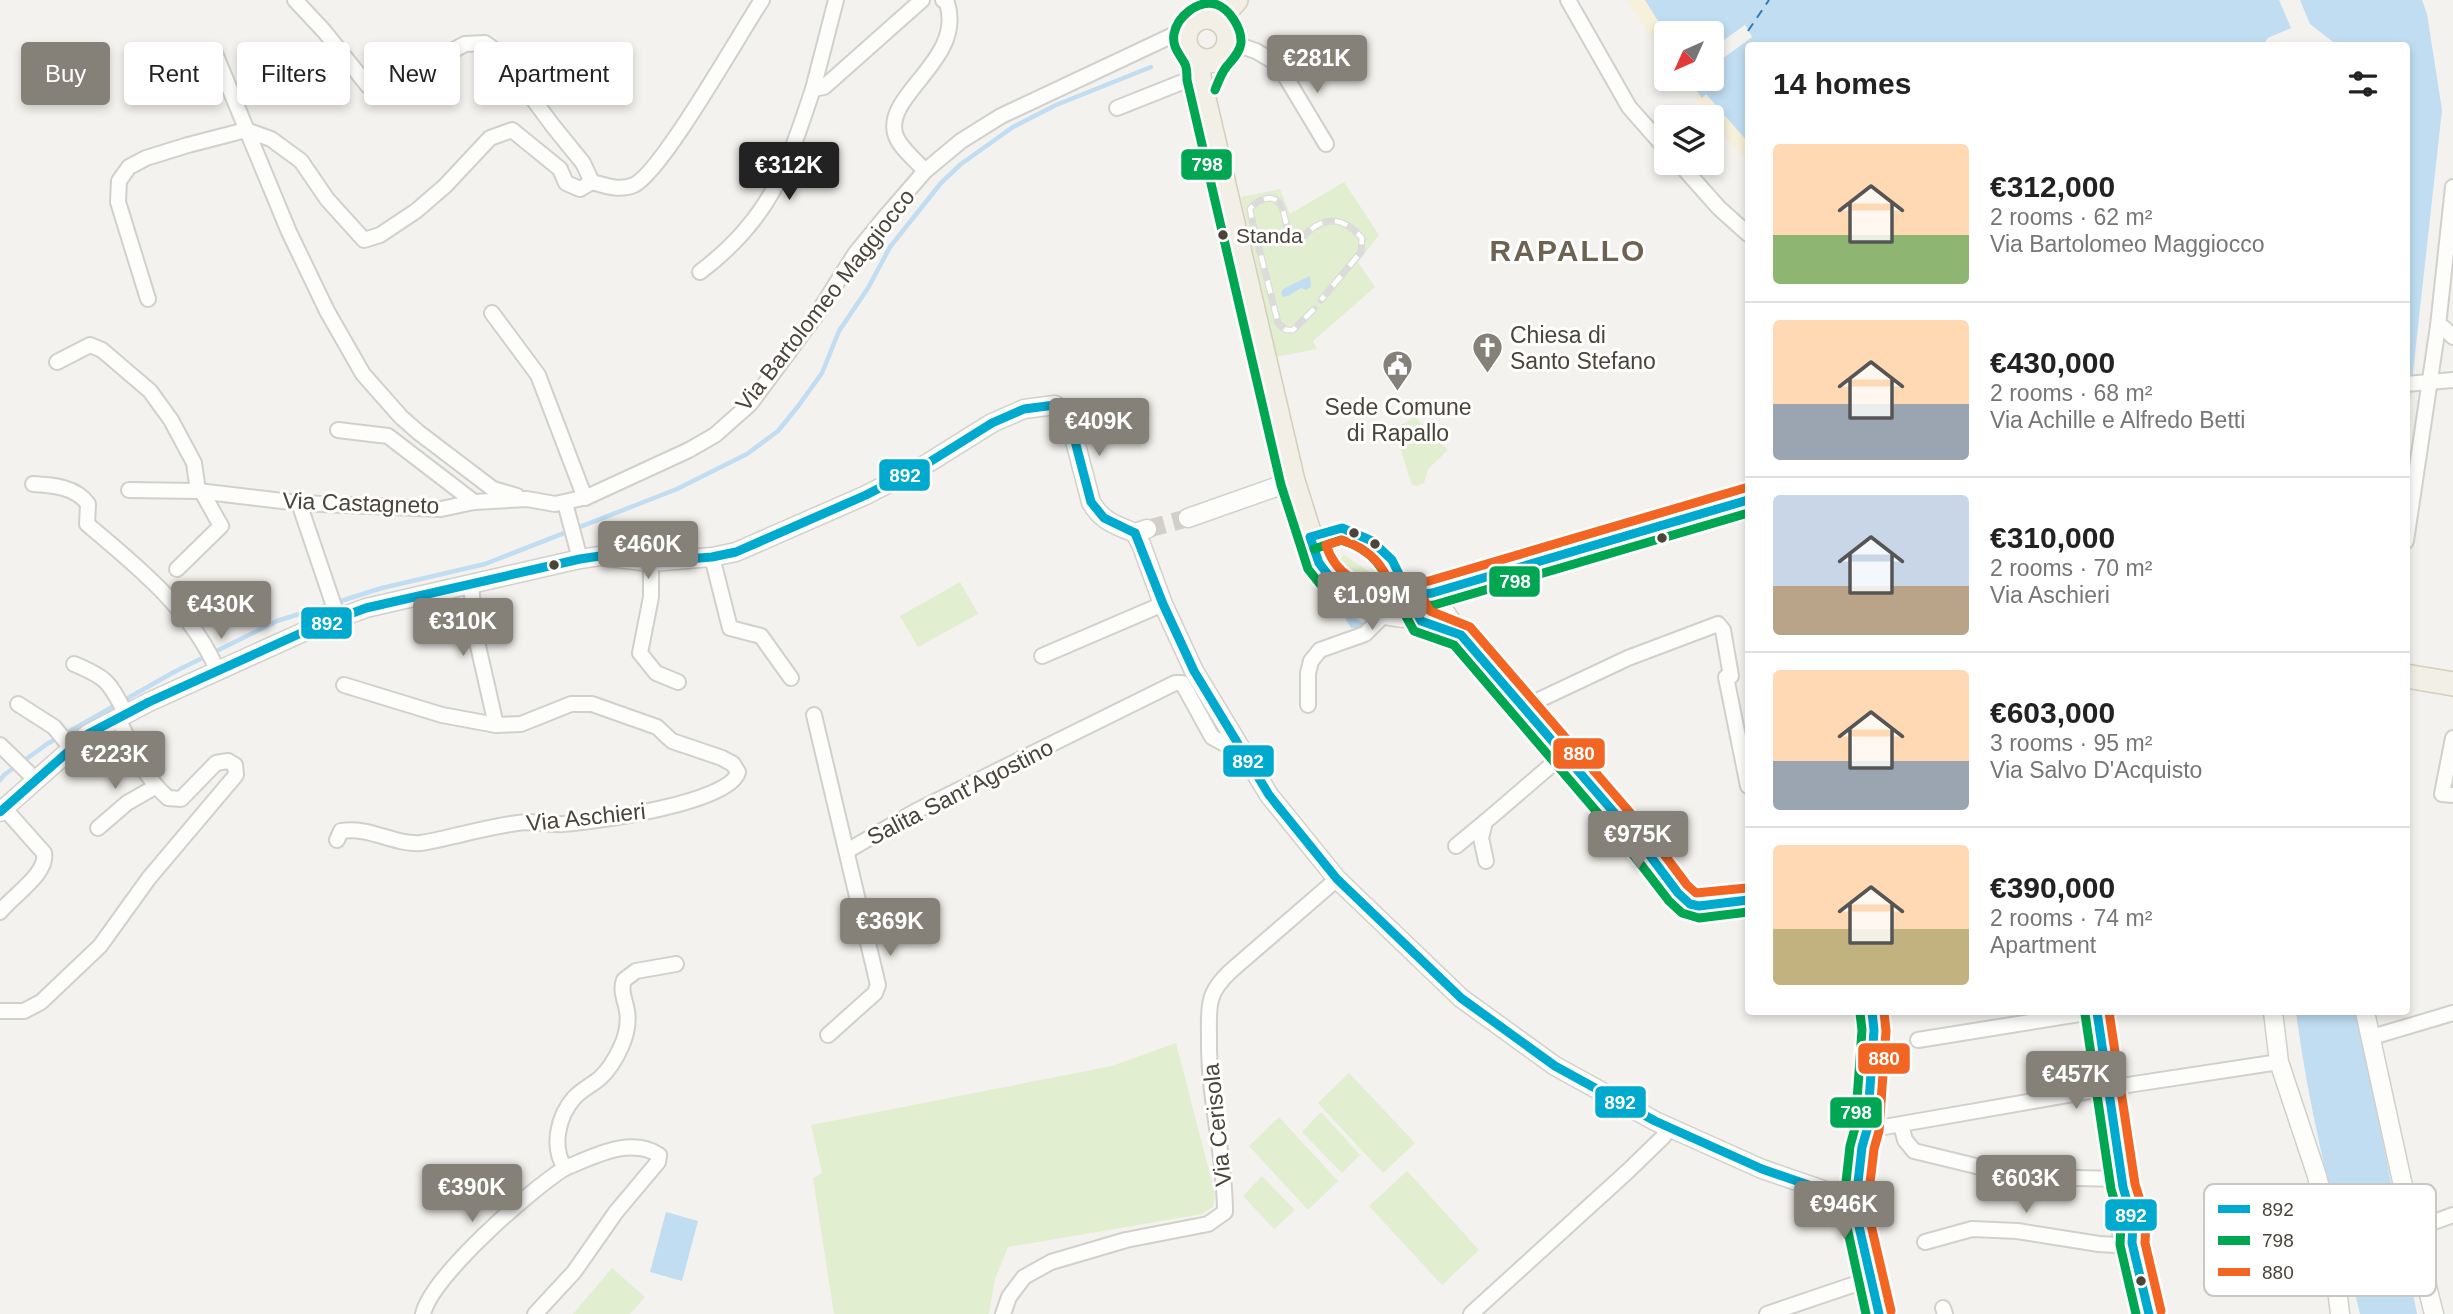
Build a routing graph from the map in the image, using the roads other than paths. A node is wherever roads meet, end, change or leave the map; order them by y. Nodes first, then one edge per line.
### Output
1 (295, 0) edge
2 (762, 0) edge
3 (836, 0) edge
4 (922, 0) edge
5 (943, 0) edge
6 (1236, 0) edge
7 (1568, 0) edge
8 (1218, 20) junction
9 (1188, 28) junction
10 (1209, 65) junction
11 (223, 73) edge
12 (813, 89) junction
13 (1117, 108) dead end
14 (246, 130) junction
15 (1654, 135) edge
16 (1326, 144) dead end
17 (925, 172) junction
18 (1690, 175) edge
19 (592, 182) junction
20 (2453, 187) edge
21 (1745, 231) edge
22 (700, 272) dead end
23 (148, 299) dead end
24 (492, 313) dead end
25 (2438, 326) junction
26 (2453, 337) edge
27 (57, 362) dead end
28 (2453, 380) edge
29 (2418, 383) edge
30 (338, 430) dead end
31 (1293, 481) junction
32 (33, 484) dead end
33 (2410, 488) edge
34 (129, 490) dead end
35 (200, 491) junction
36 (585, 498) junction
37 (527, 499) junction
38 (1745, 501) edge
39 (474, 502) junction
40 (299, 503) junction
41 (566, 507) junction
42 (1188, 518) tunnel mouth
43 (578, 552) junction
44 (712, 557) junction
45 (651, 562) junction
46 (177, 569) dead end
47 (471, 585) junction
48 (1432, 593) junction
49 (1395, 603) junction
50 (1163, 604) junction
51 (338, 618) junction
52 (1421, 621) junction
53 (1461, 635) junction
54 (1041, 656) dead end
55 (74, 664) dead end
56 (217, 669) junction
57 (2410, 677) edge
58 (791, 678) dead end
59 (678, 682) dead end
60 (2453, 684) edge
61 (344, 685) dead end
62 (19, 704) dead end
63 (1308, 705) dead end
64 (1524, 707) junction
65 (122, 712) junction
66 (814, 715) dead end
67 (496, 725) junction
68 (2453, 738) edge
69 (1237, 743) junction
70 (69, 746) junction
71 (4, 749) edge
72 (1563, 755) junction
73 (1745, 770) edge
74 (33, 777) junction
75 (155, 787) junction
76 (2453, 795) edge
77 (2, 810) edge
78 (1485, 822) junction
79 (98, 828) dead end
80 (337, 840) dead end
81 (1456, 846) dead end
82 (847, 851) junction
83 (1486, 861) dead end
84 (1337, 879) junction
85 (1745, 901) edge
86 (0, 912) edge
87 (676, 964) dead end
88 (0, 1011) edge
89 (2453, 1013) edge
90 (1872, 1015) edge
91 (2075, 1015) edge
92 (2095, 1015) edge
93 (2273, 1015) edge
94 (2366, 1015) edge
95 (828, 1035) dead end
96 (2372, 1037) junction
97 (1918, 1040) dead end
98 (2279, 1062) junction
99 (2108, 1088) junction
100 (1901, 1125) junction
101 (1669, 1128) junction
102 (1865, 1139) joint
103 (565, 1168) junction
104 (2122, 1183) junction
105 (2319, 1184) edge
106 (2403, 1184) edge
107 (1855, 1197) joint
108 (2453, 1215) edge
109 (2436, 1221) edge
110 (1925, 1242) dead end
111 (2132, 1245) junction
112 (1870, 1279) junction
113 (2338, 1296) edge
114 (2429, 1296) edge
115 (423, 1314) edge
116 (535, 1314) edge
117 (1003, 1314) edge
118 (1471, 1314) edge
119 (1767, 1314) edge
120 (1880, 1314) edge
121 (2149, 1314) edge
122 (2340, 1314) edge
123 (2434, 1314) edge

1 - 19 street
2 - 19 street
3 - 12 street
4 - 12 street
5 - 17 street
6 - 8 main road
7 - 15 street
8 - 9 main road
8 - 10 main road
9 - 10 main road
9 - 17 street, Via Bartolomeo Maggiocco
10 - 13 street
10 - 16 street
10 - 31 main road
11 - 14 street
12 - 22 street
14 - 19 street
14 - 23 street
14 - 37 street
17 - 36 street, Via Bartolomeo Maggiocco
18 - 21 street
20 - 25 street
24 - 36 street
25 - 26 street
25 - 29 street
27 - 35 street
28 - 29 street
29 - 33 street
30 - 39 street
31 - 42 street
31 - 49 main road
32 - 56 street
34 - 35 street, Via Castagneto
35 - 40 street, Via Castagneto
35 - 46 street
36 - 41 street, Via Bartolomeo Maggiocco
37 - 39 street, Via Castagneto
37 - 41 street, Via Castagneto
38 - 48 main road
39 - 40 street, Via Castagneto
40 - 51 street
41 - 43 street
43 - 45 street
43 - 47 street
44 - 45 street
44 - 50 street
44 - 58 street
45 - 59 street
47 - 51 street
47 - 67 street
48 - 49 main road
48 - 53 street
49 - 52 street
49 - 52 street
49 - 63 street
50 - 54 street
50 - 69 street
51 - 56 street
52 - 53 street
53 - 64 street
55 - 65 street
56 - 65 street
57 - 60 main road
61 - 67 street, Via Aschieri
62 - 70 street
64 - 72 street
64 - 73 street
65 - 70 street
65 - 75 street
66 - 82 street
67 - 80 street, Via Aschieri
68 - 76 street
69 - 82 street, Salita Sant'Agostino
69 - 84 street
70 - 74 street
71 - 74 street
72 - 78 street
72 - 85 street
74 - 77 street
75 - 79 street
75 - 88 street
77 - 86 street
78 - 81 street
78 - 83 street
82 - 95 street, Salita Sant'Agostino
84 - 101 street
84 - 117 street, Via Cerisola
87 - 103 street
89 - 96 street
90 - 102 street
91 - 97 street
92 - 99 main road
93 - 98 street
94 - 96 street
96 - 106 street
98 - 99 street
98 - 105 street
99 - 100 street
99 - 104 main road
100 - 102 street
100 - 104 street
101 - 107 street
101 - 118 street
103 - 115 street
103 - 116 street
104 - 111 main road
107 - 112 street
108 - 109 street
110 - 111 street
111 - 121 main road
112 - 119 street
112 - 120 street
113 - 122 street
114 - 123 street

